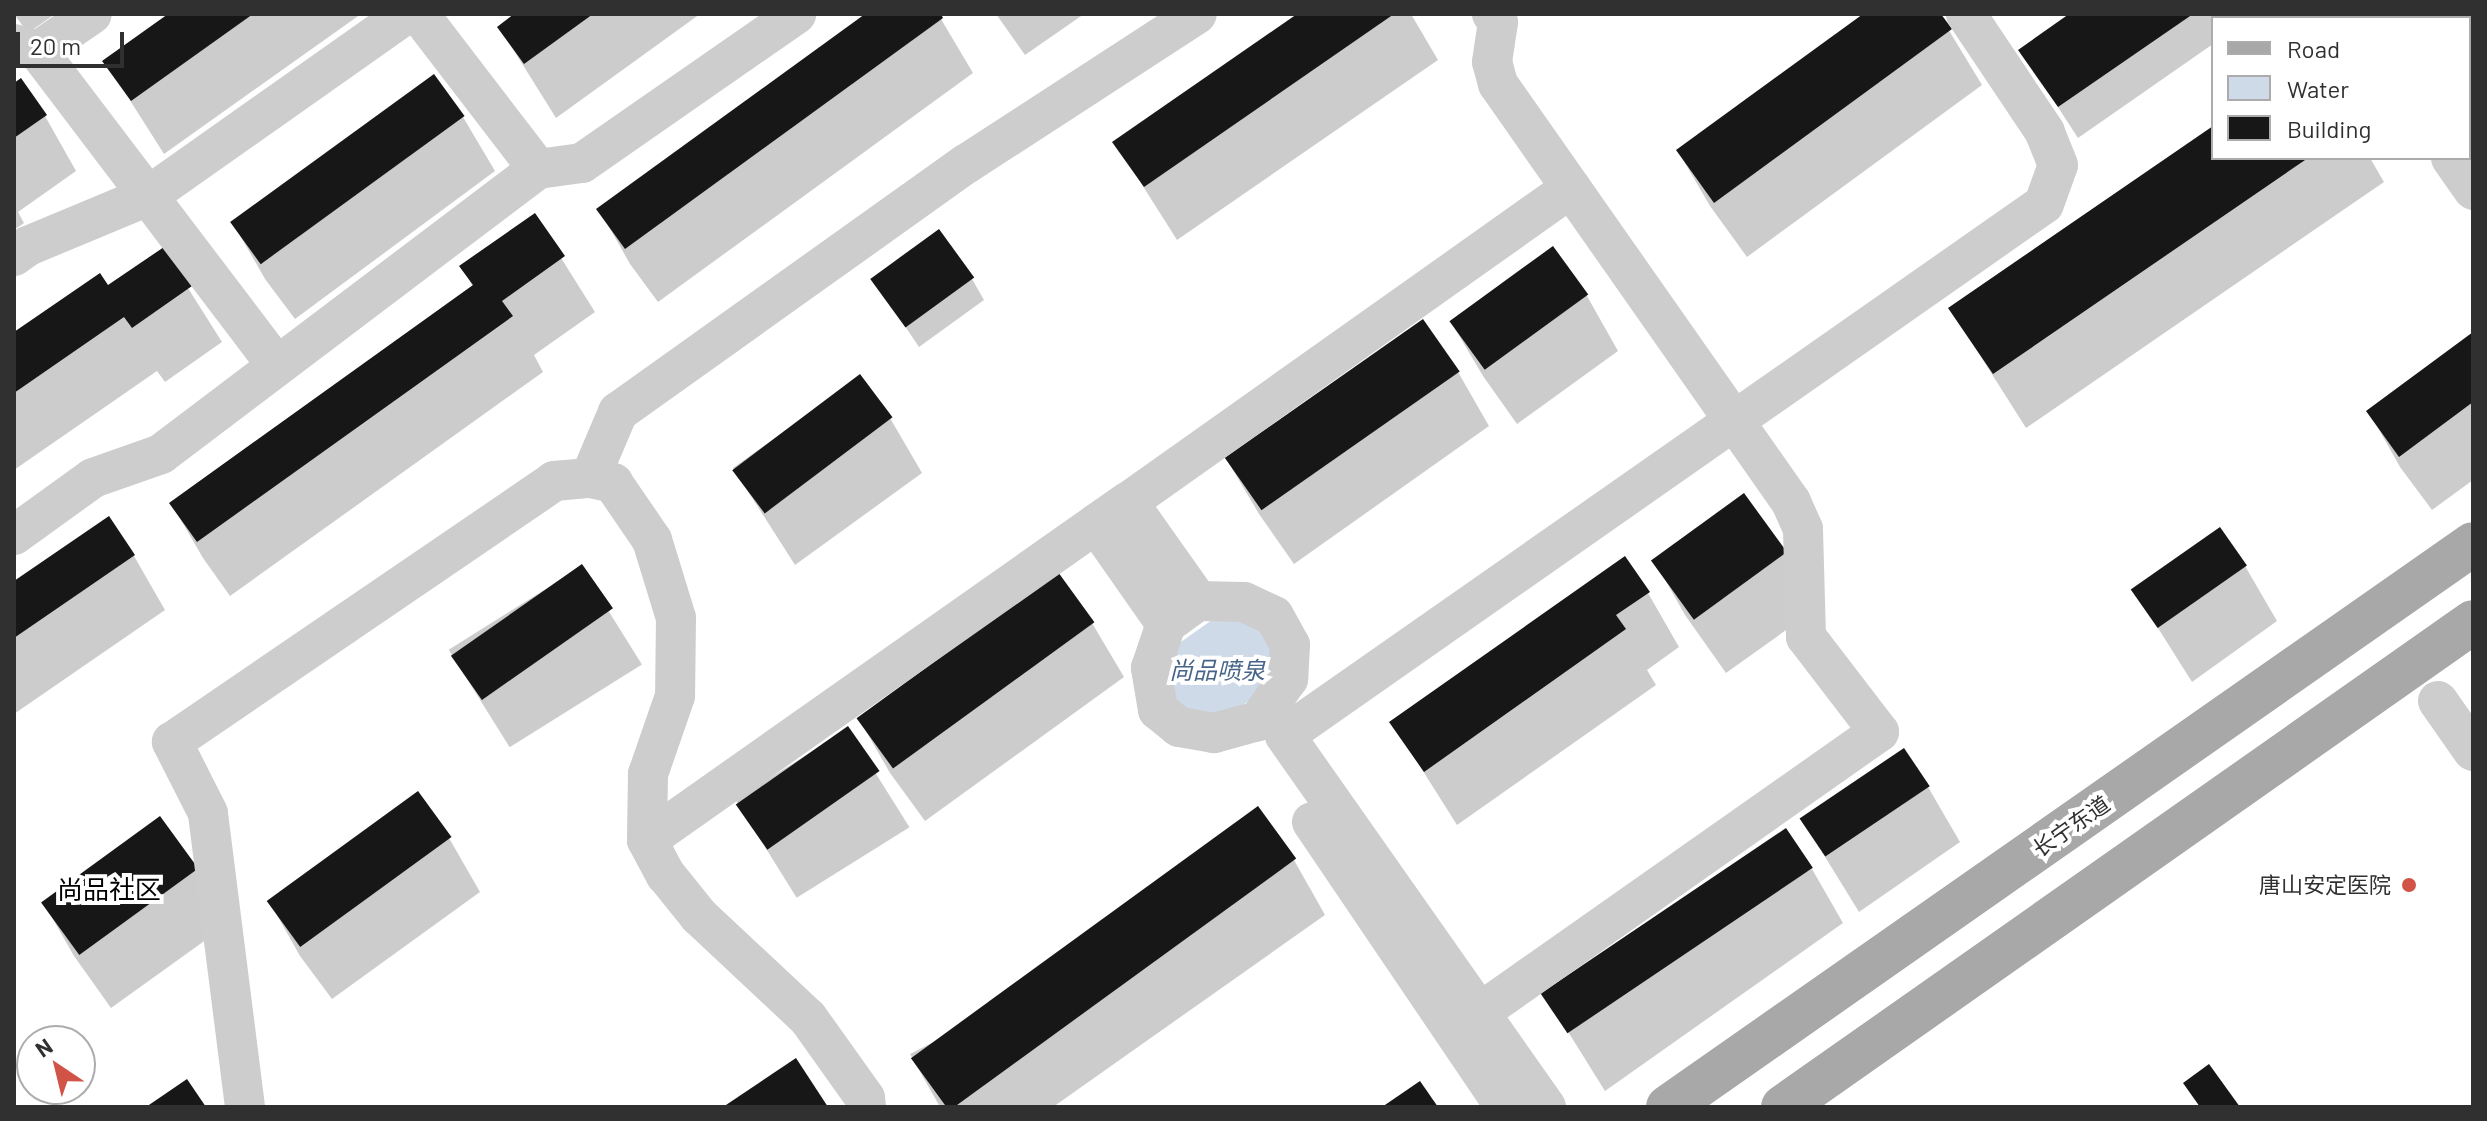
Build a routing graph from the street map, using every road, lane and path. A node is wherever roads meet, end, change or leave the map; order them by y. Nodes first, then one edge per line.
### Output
1 (92, 14) edge
2 (406, 14) edge
3 (419, 14) edge
4 (796, 14) edge
5 (1197, 14) edge
6 (1966, 14) edge
7 (1504, 17) edge
8 (26, 48) edge
9 (2452, 160) edge
10 (538, 169) junction
11 (1571, 188) junction
12 (2473, 190) edge
13 (148, 196) junction
14 (14, 256) edge
15 (277, 366) junction
16 (1734, 421) junction
17 (590, 478) junction
18 (1112, 513) junction
19 (14, 535) edge
20 (2473, 544) edge
21 (1198, 601) junction
22 (2473, 622) edge
23 (1166, 624) junction
24 (2438, 701) dead end
25 (1271, 728) junction
26 (2473, 751) edge
27 (647, 840) junction
28 (1479, 1013) junction
29 (245, 1107) edge
30 (866, 1107) edge
31 (1505, 1107) edge
32 (1546, 1107) edge
33 (1668, 1107) edge
34 (1783, 1107) edge

1 - 8 street
2 - 13 street
3 - 10 street
4 - 10 street
5 - 17 street
6 - 16 street
7 - 11 street
8 - 13 street
9 - 12 street
10 - 15 street
11 - 16 street
11 - 18 street
13 - 14 street
13 - 15 street
15 - 19 street
16 - 25 street
16 - 28 street
17 - 27 street
17 - 29 street
18 - 21 street
18 - 23 street
18 - 27 street
20 - 33 main road, 长宁东道
21 - 23 street
21 - 25 street
22 - 34 main road
23 - 25 street
24 - 26 street
25 - 28 street
25 - 31 street
27 - 30 street
28 - 32 street

